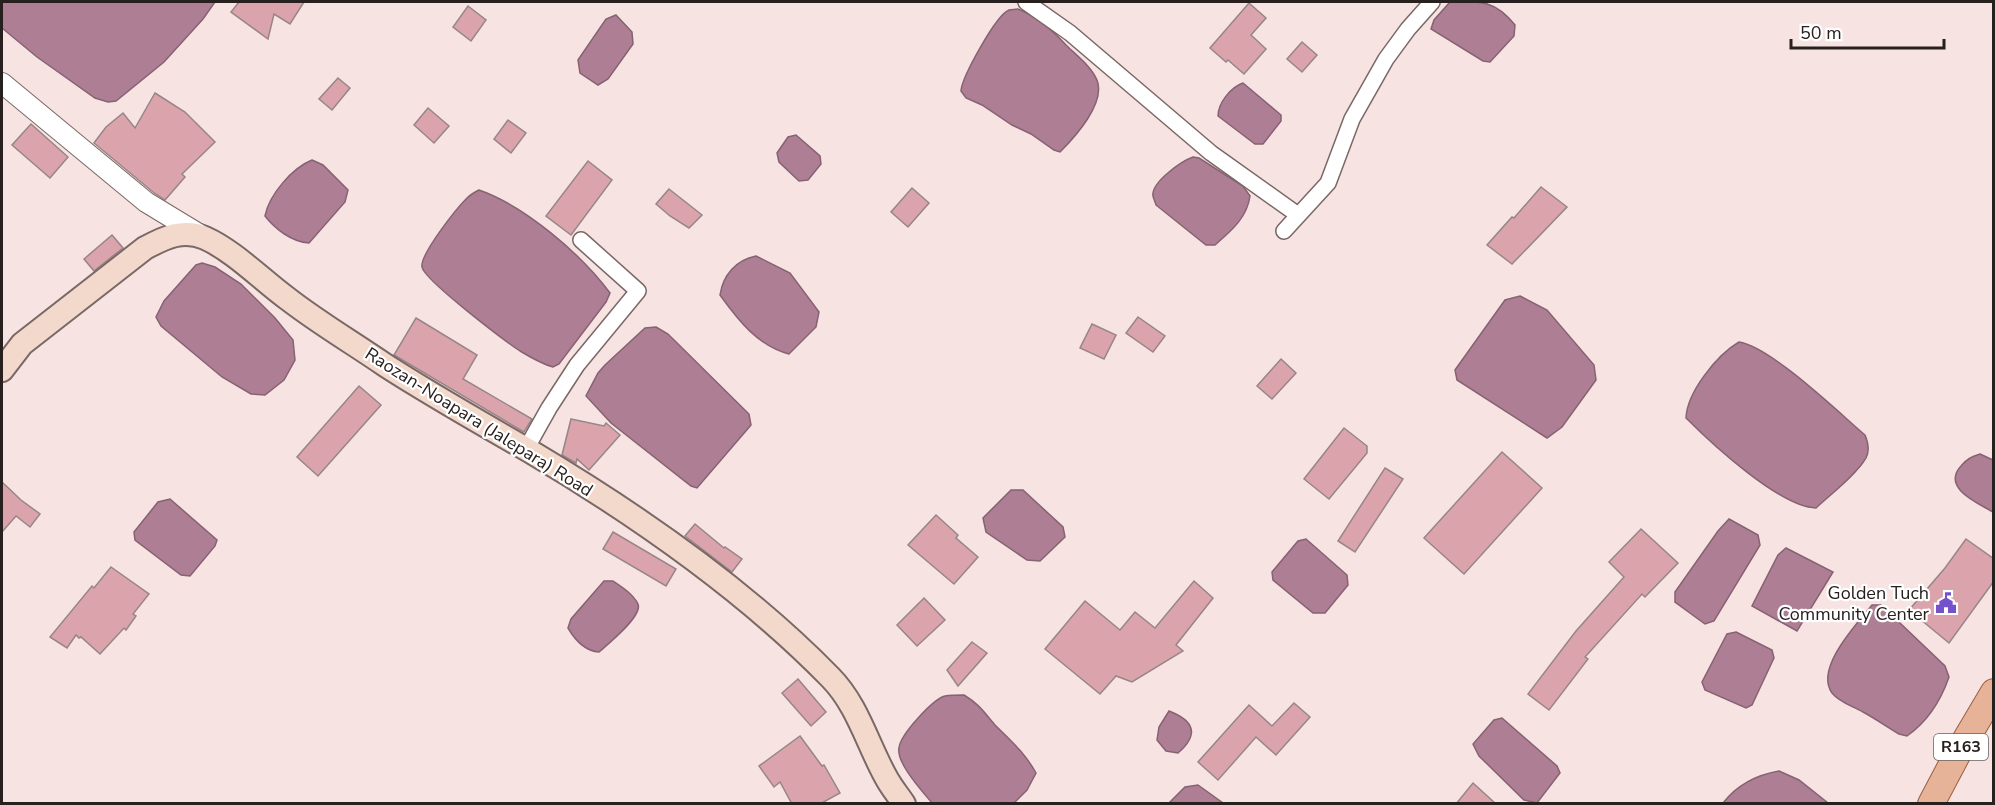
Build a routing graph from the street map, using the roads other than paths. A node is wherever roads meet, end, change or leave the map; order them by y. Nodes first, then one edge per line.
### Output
1 (1026, 2) edge
2 (1432, 2) edge
3 (2, 83) edge
4 (1298, 215) junction
5 (1284, 231) dead end
6 (204, 238) junction
7 (581, 240) dead end
8 (2, 370) edge
9 (526, 449) junction
10 (1994, 692) edge
11 (904, 804) edge
12 (1931, 804) edge

1 - 4 street
2 - 4 street
3 - 6 street
4 - 5 street
6 - 8 main road, Raozan-Noapara (Jalepara) Road
6 - 9 main road, Raozan-Noapara (Jalepara) Road
7 - 9 street
9 - 11 main road, Raozan-Noapara (Jalepara) Road
10 - 12 main road, R163

